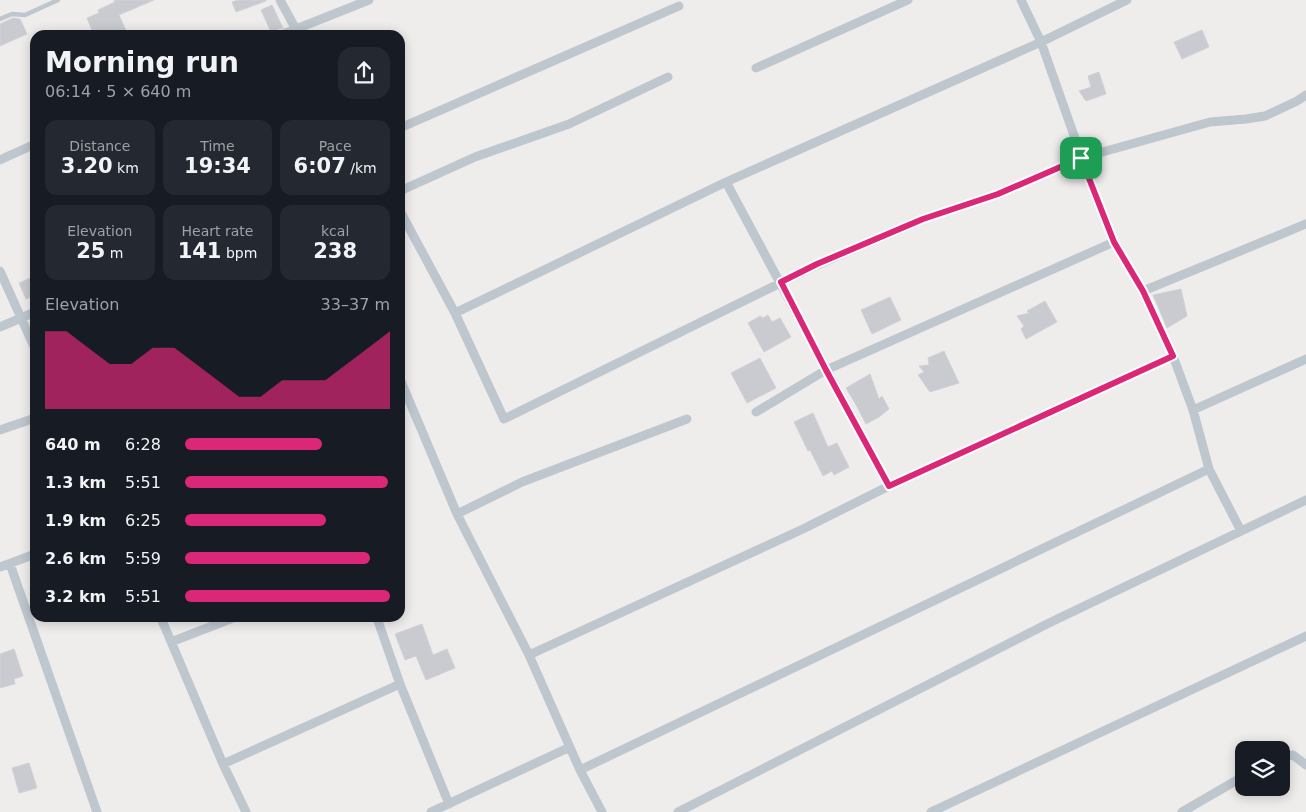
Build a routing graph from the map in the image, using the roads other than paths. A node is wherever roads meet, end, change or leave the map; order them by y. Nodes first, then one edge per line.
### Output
1 (58, 0) edge
2 (280, 0) edge
3 (369, 0) edge
4 (908, 0) edge
5 (1021, 0) edge
6 (1127, 0) edge
7 (679, 6) dead end
8 (0, 19) edge
9 (296, 30) edge
10 (302, 30) edge
11 (1041, 42) junction
12 (756, 68) dead end
13 (668, 76) dead end
14 (1306, 95) edge
15 (405, 126) edge
16 (30, 146) edge
17 (1081, 158) junction
18 (0, 160) edge
19 (726, 182) junction
20 (405, 189) edge
21 (405, 220) edge
22 (1306, 224) edge
23 (1114, 242) junction
24 (0, 271) edge
25 (781, 282) junction
26 (1143, 291) junction
27 (455, 313) junction
28 (30, 314) edge
29 (21, 318) junction
30 (0, 328) edge
31 (30, 338) edge
32 (1173, 356) junction
33 (1306, 359) edge
34 (826, 370) junction
35 (405, 391) edge
36 (1193, 410) junction
37 (756, 412) dead end
38 (686, 418) dead end
39 (30, 420) edge
40 (0, 430) edge
41 (1209, 469) junction
42 (889, 486) junction
43 (1306, 500) edge
44 (457, 514) junction
45 (1241, 531) junction
46 (30, 556) edge
47 (10, 564) junction
48 (0, 567) edge
49 (30, 621) edge
50 (30, 622) edge
51 (163, 622) edge
52 (224, 622) edge
53 (378, 622) edge
54 (1306, 636) edge
55 (171, 642) junction
56 (529, 655) junction
57 (400, 684) junction
58 (570, 746) junction
59 (1290, 756) edge
60 (223, 764) junction
61 (1306, 765) edge
62 (580, 770) junction
63 (1235, 781) edge
64 (449, 804) junction
65 (97, 812) edge
66 (246, 812) edge
67 (431, 812) edge
68 (602, 812) edge
69 (678, 812) edge
70 (932, 812) edge
71 (1182, 812) edge

1 - 8 lane
2 - 9 street
3 - 10 street
4 - 12 street
5 - 11 street
6 - 11 street
7 - 15 street
11 - 17 street
11 - 19 street
13 - 20 street
14 - 17 street
16 - 18 street
17 - 23 street
17 - 25 street
19 - 25 street
19 - 27 street
21 - 27 street
22 - 26 street
23 - 26 street
23 - 34 street
24 - 29 street
25 - 27 street
25 - 34 street
26 - 32 street
28 - 29 street
29 - 30 street
29 - 31 street
32 - 36 street
32 - 42 street
33 - 36 street
34 - 37 street
34 - 42 street
35 - 44 street
36 - 41 street
38 - 44 street
39 - 40 street
41 - 45 street
41 - 62 street
42 - 56 street
43 - 45 street
44 - 56 street
45 - 69 street
46 - 47 street
47 - 48 street
47 - 49 street
50 - 65 street
51 - 55 street
52 - 55 street
53 - 57 street
54 - 70 street
55 - 60 street
56 - 58 street
57 - 60 street
57 - 64 street
58 - 62 street
58 - 64 street
59 - 61 street
60 - 66 street
62 - 68 street
63 - 71 street
64 - 67 street

